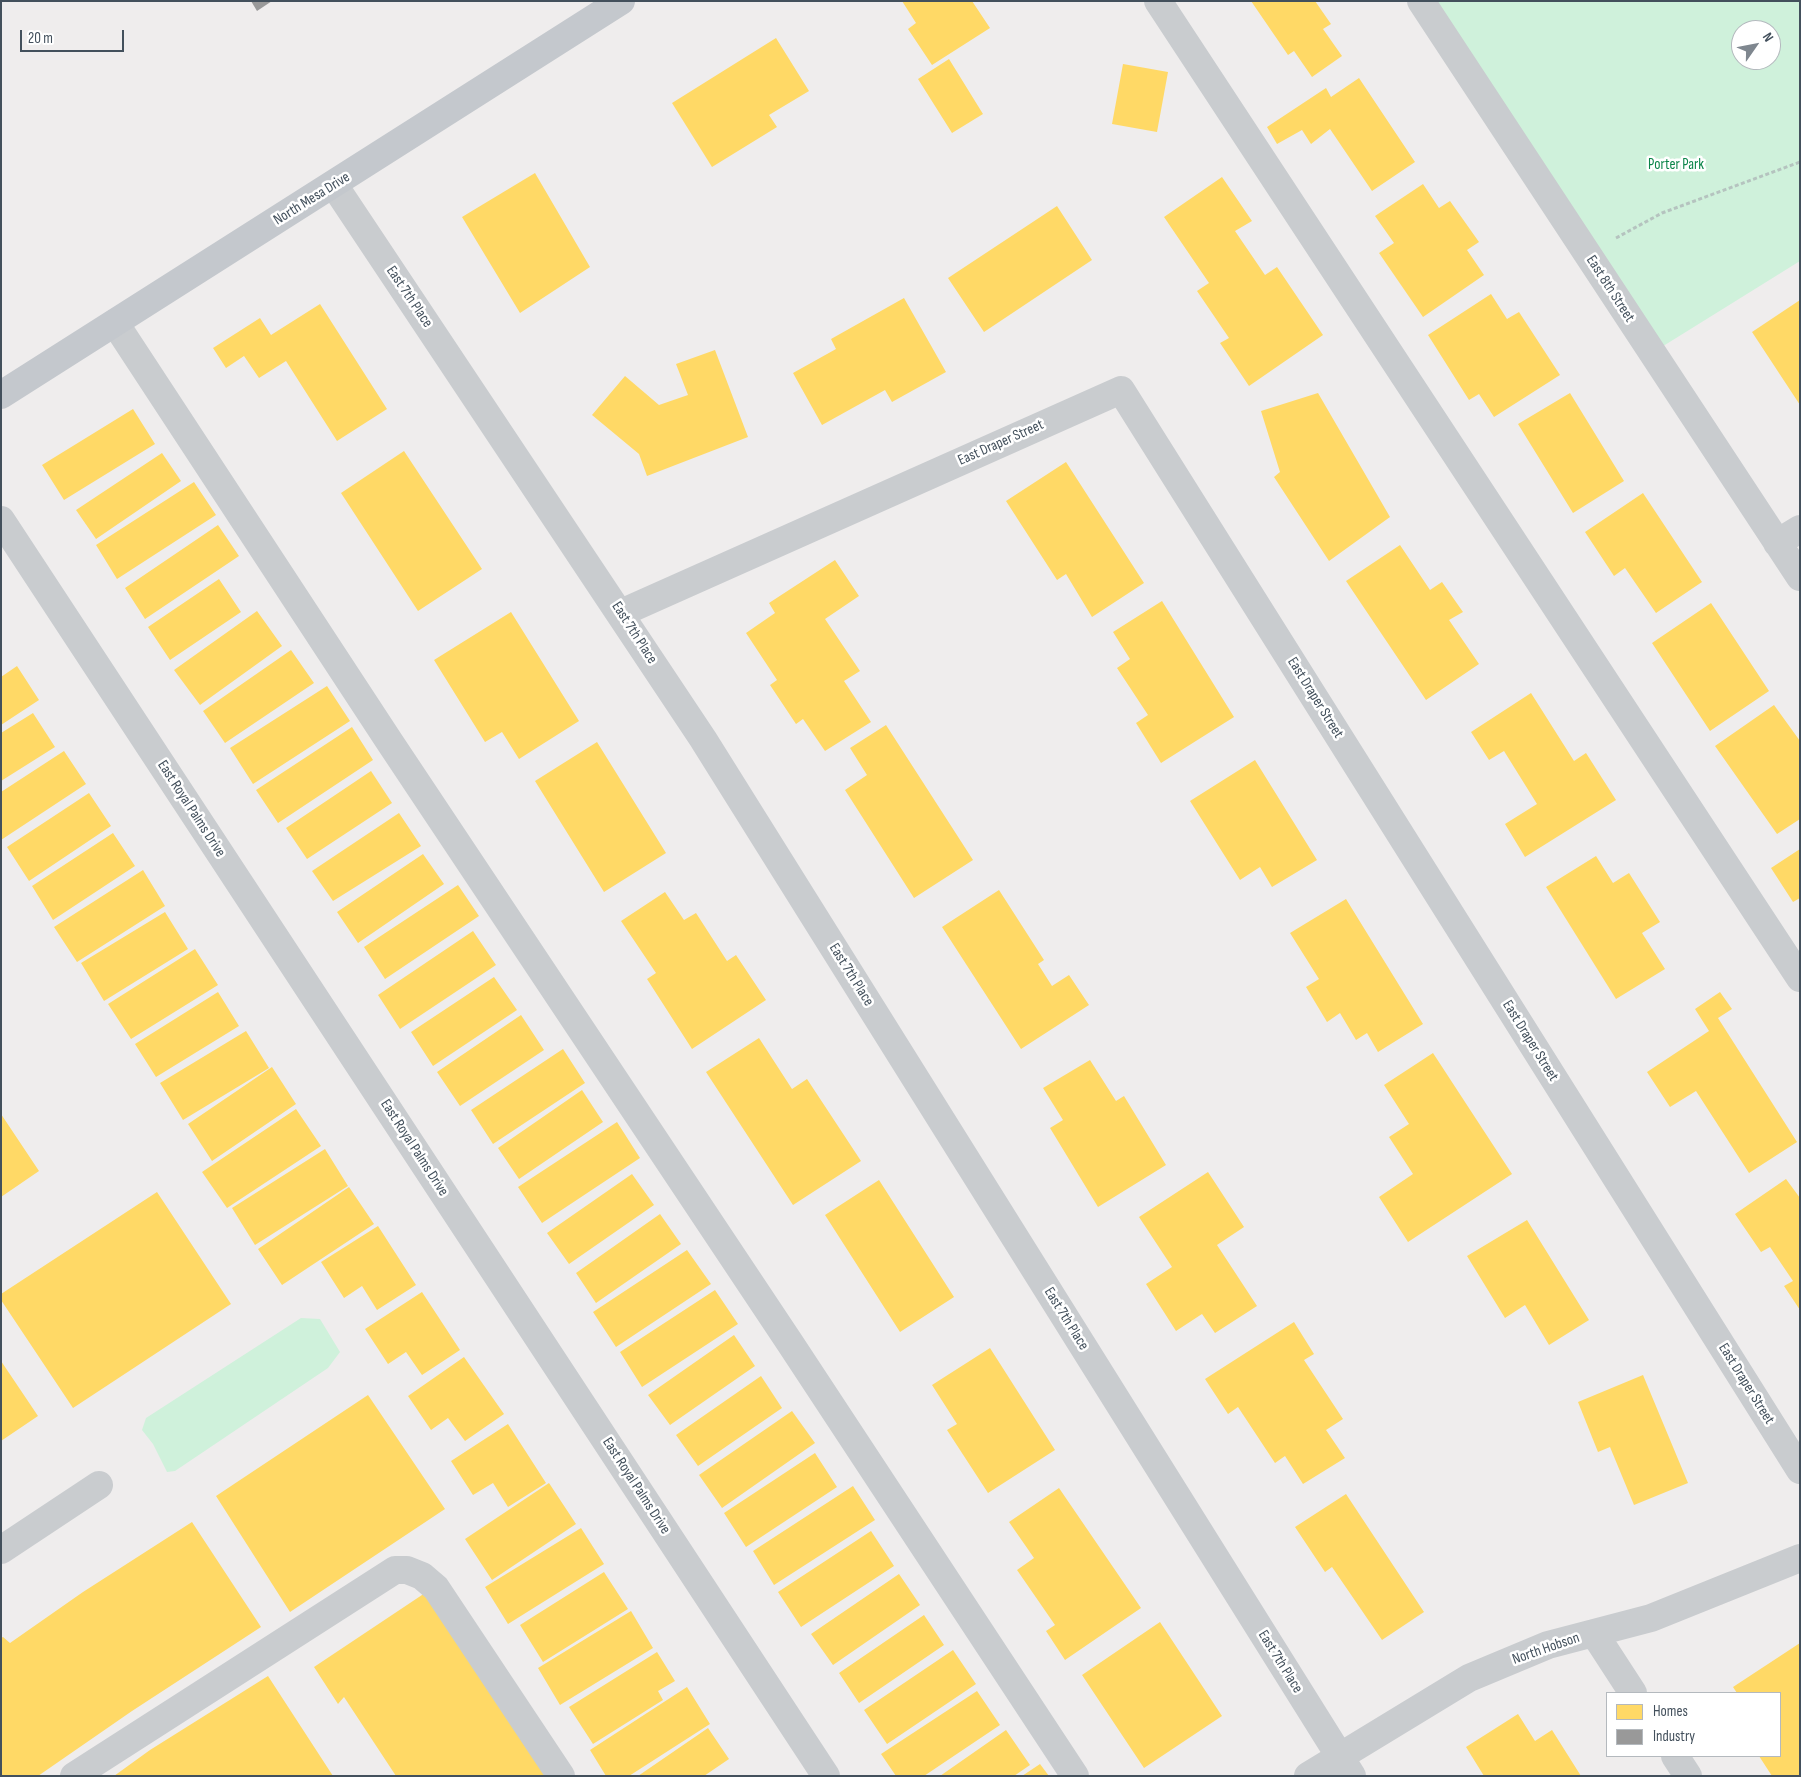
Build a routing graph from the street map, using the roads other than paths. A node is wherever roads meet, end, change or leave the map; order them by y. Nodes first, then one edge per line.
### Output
1 (621, 1) edge
2 (1158, 1) edge
3 (1421, 1) edge
4 (334, 185) junction
5 (115, 323) junction
6 (1, 396) edge
7 (1, 520) edge
8 (1789, 536) edge
9 (1800, 577) edge
10 (621, 613) junction
11 (1800, 978) edge
12 (1800, 1470) edge
13 (99, 1485) dead end
14 (1, 1550) edge
15 (1800, 1558) edge
16 (1594, 1633) junction
17 (1632, 1692) edge
18 (1676, 1757) edge
19 (1346, 1766) edge
20 (74, 1776) edge
21 (561, 1776) edge
22 (826, 1776) edge
23 (1075, 1776) edge
24 (1308, 1776) edge
25 (1688, 1776) edge

1 - 4 main road, North Mesa Drive
2 - 11 street
3 - 8 street, East 8th Street
4 - 5 main road, North Mesa Drive
4 - 10 street, East 7th Place
5 - 6 main road, North Mesa Drive
5 - 23 street
7 - 22 street, East Royal Palms Drive
8 - 9 street, East 8th Street
10 - 12 street, East Draper Street
10 - 19 street, East 7th Place
13 - 14 street
15 - 16 street, North Hobson
16 - 17 street
16 - 19 street, North Hobson
18 - 25 street
19 - 24 street, North Hobson
20 - 21 street

